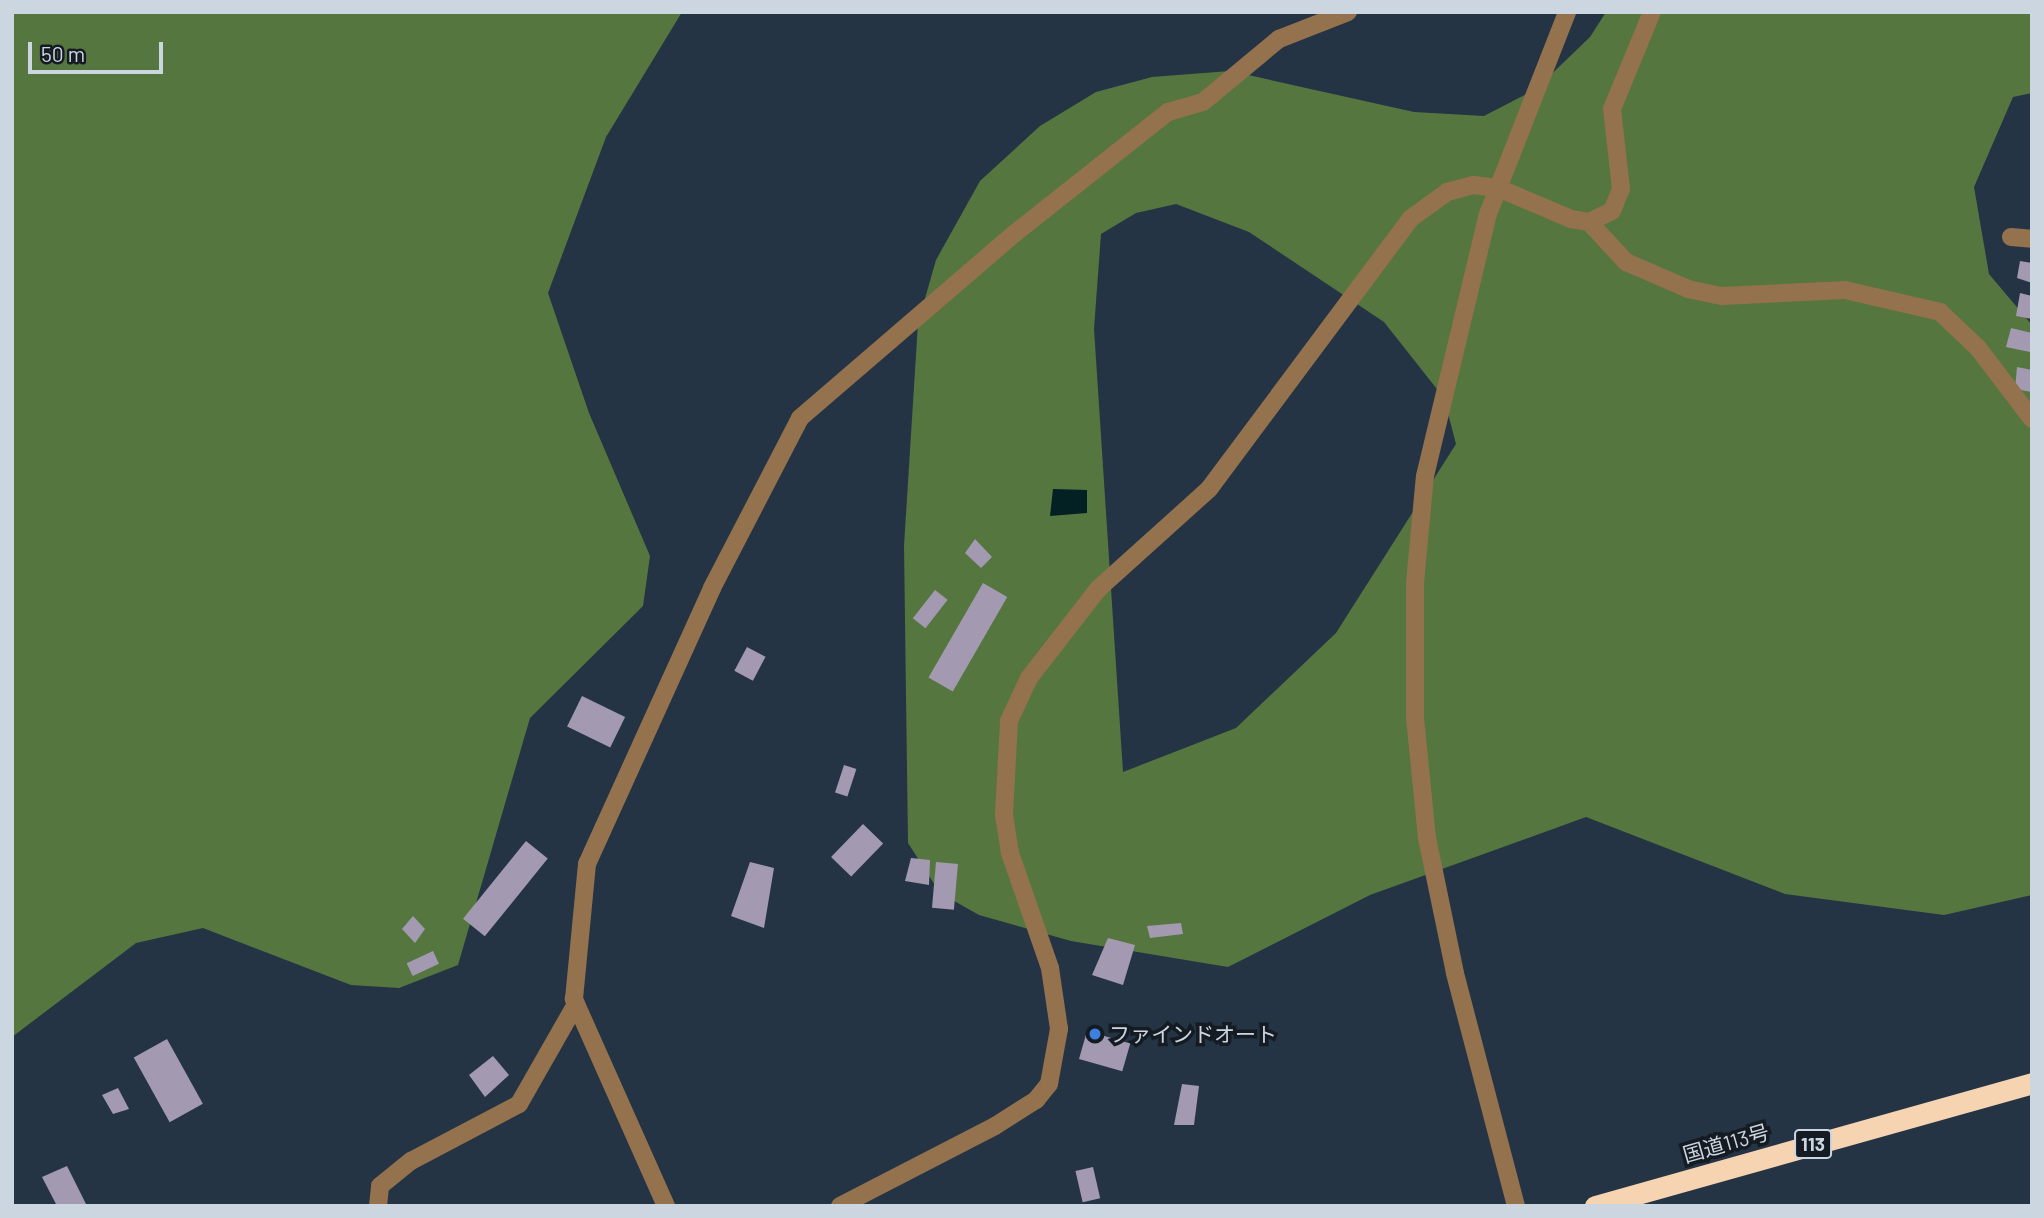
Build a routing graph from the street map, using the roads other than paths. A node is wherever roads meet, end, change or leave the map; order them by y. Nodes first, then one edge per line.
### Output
1 (1348, 12) edge
2 (1567, 12) edge
3 (1652, 12) edge
4 (1498, 188) junction
5 (1589, 222) junction
6 (2011, 237) dead end
7 (2032, 239) edge
8 (2032, 419) edge
9 (576, 1004) junction
10 (2032, 1083) edge
11 (378, 1206) edge
12 (666, 1206) edge
13 (840, 1206) edge
14 (1516, 1206) edge
15 (1595, 1206) edge

1 - 9 street
2 - 4 street
3 - 5 street
4 - 5 street
4 - 13 street
4 - 14 street
5 - 8 street
6 - 7 street
9 - 11 street
9 - 12 street
10 - 15 highway, 国道113号 / 113

